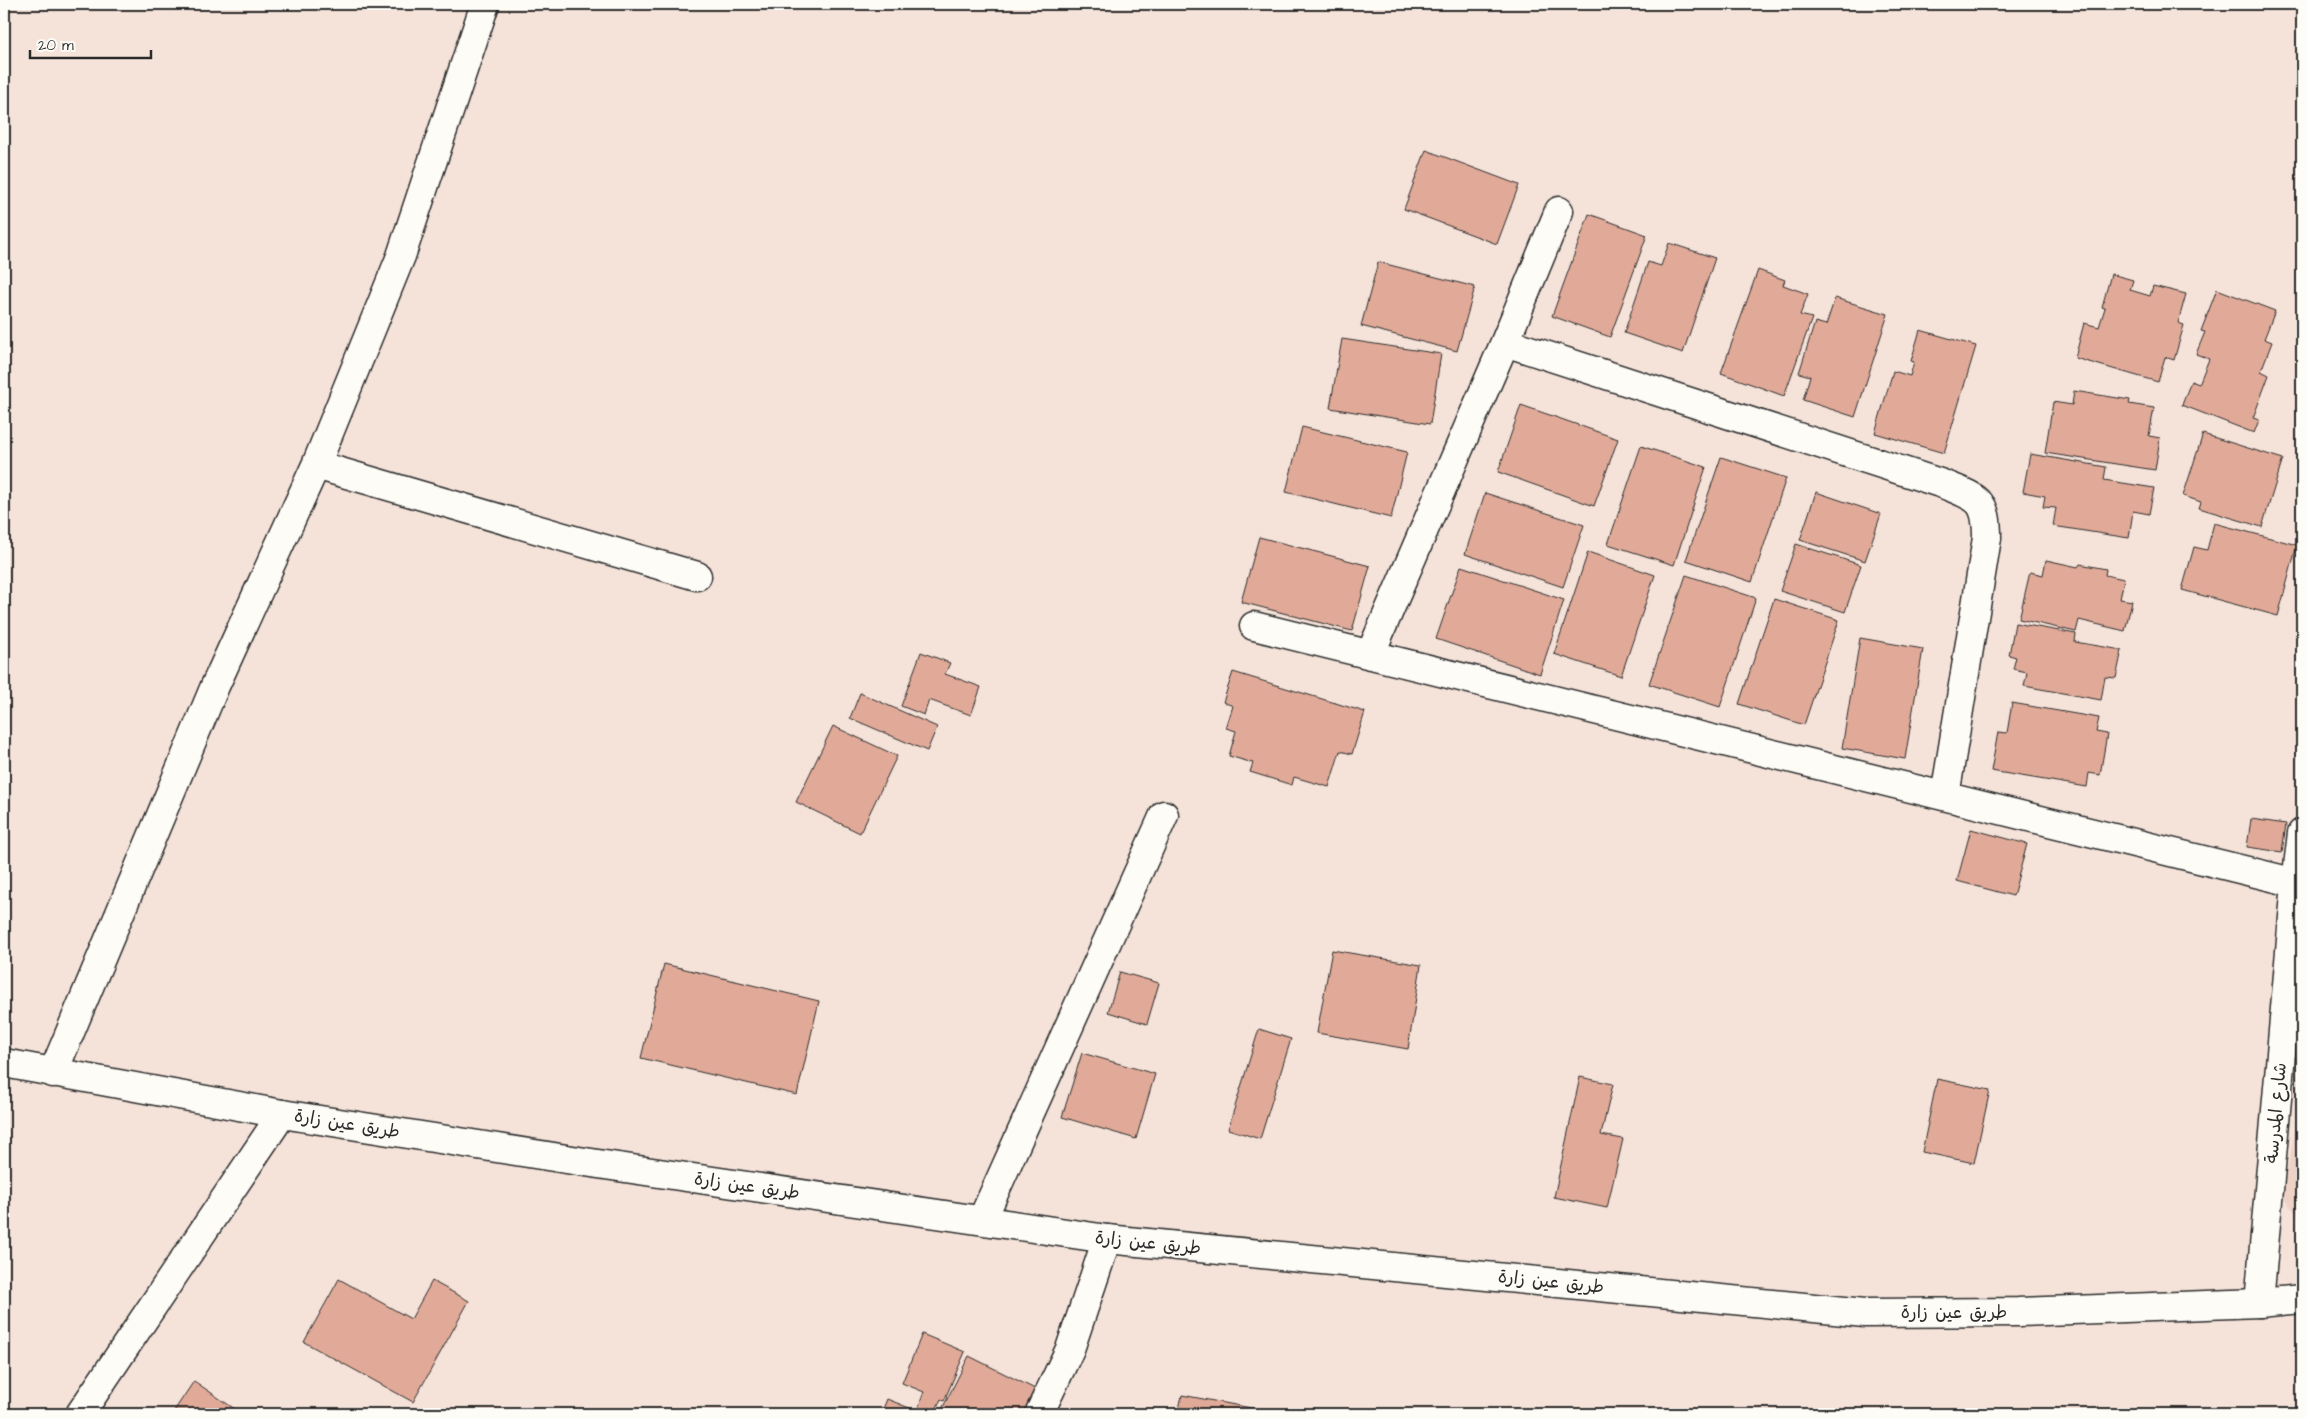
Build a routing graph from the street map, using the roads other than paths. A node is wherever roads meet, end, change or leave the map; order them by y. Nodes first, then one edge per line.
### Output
1 (485, 4) edge
2 (1559, 211) dead end
3 (1505, 342) junction
4 (316, 465) junction
5 (696, 576) dead end
6 (1254, 626) dead end
7 (1370, 655) junction
8 (1945, 796) junction
9 (1164, 815) dead end
10 (2302, 833) edge
11 (2296, 883) junction
12 (4, 1063) edge
13 (53, 1073) junction
14 (282, 1114) junction
15 (982, 1220) junction
16 (1107, 1239) junction
17 (2302, 1299) edge
18 (2259, 1303) junction
19 (80, 1414) edge
20 (1039, 1414) edge

1 - 4 street
2 - 3 street
3 - 7 street
3 - 8 street
4 - 5 street
4 - 13 street
6 - 7 street
7 - 8 street
8 - 11 street
9 - 15 street
10 - 11 street, شارع المدرسة
11 - 18 street, شارع المدرسة
12 - 13 street, طريق عين زارة
13 - 14 street, طريق عين زارة
14 - 15 street, طريق عين زارة
14 - 19 street
15 - 16 street, طريق عين زارة
16 - 18 street, طريق عين زارة
16 - 20 street
17 - 18 street, طريق عين زارة

